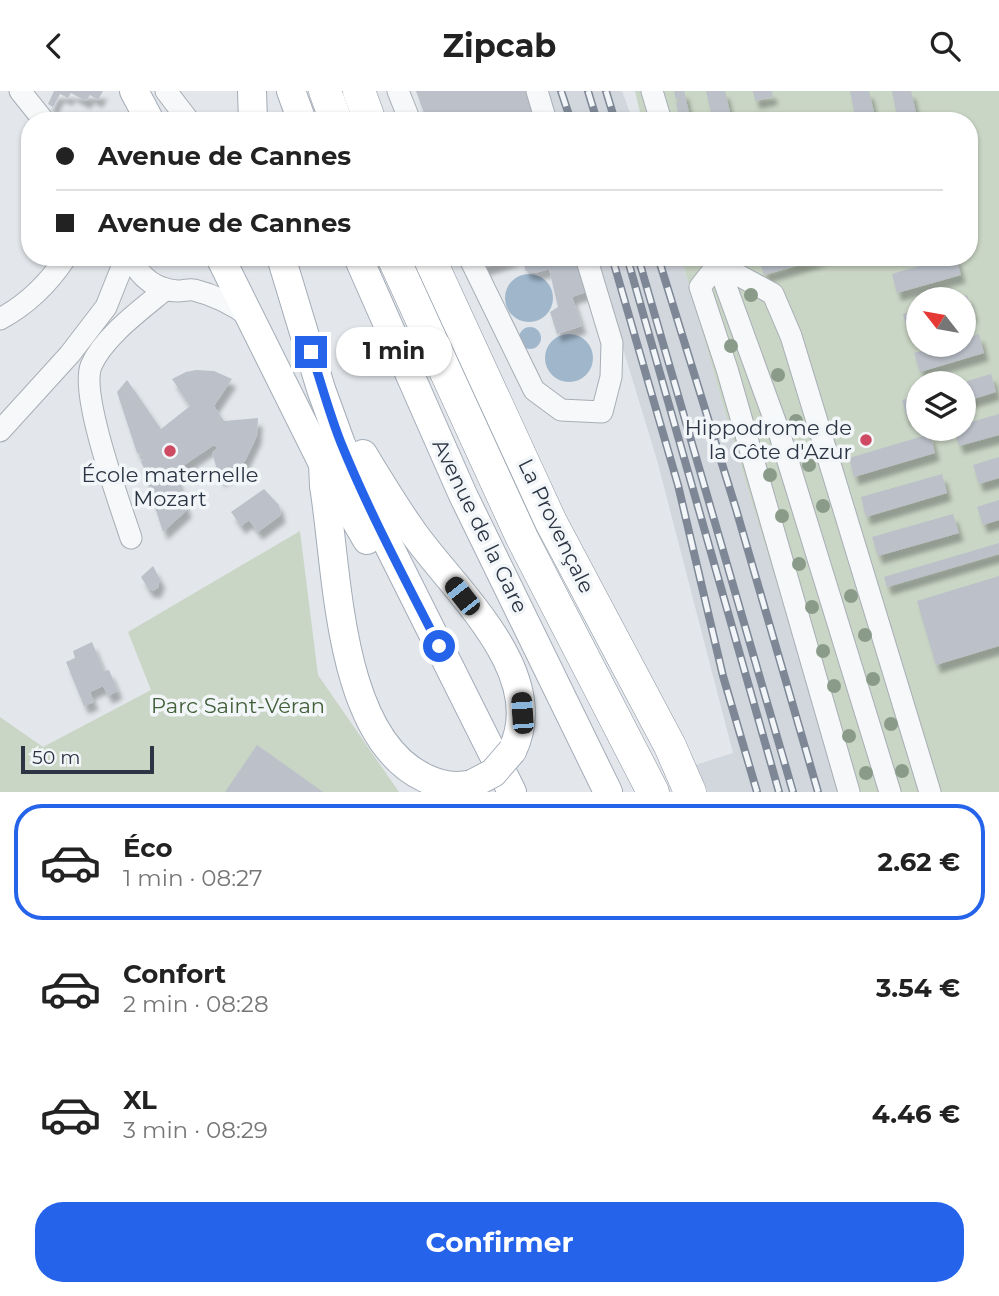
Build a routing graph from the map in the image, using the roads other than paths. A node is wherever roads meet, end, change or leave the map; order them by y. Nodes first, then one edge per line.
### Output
1 (20, 91) edge
2 (128, 91) edge
3 (134, 91) edge
4 (166, 91) edge
5 (178, 91) edge
6 (242, 91) edge
7 (252, 91) edge
8 (291, 91) edge
9 (325, 91) edge
10 (359, 91) edge
11 (398, 91) edge
12 (537, 91) edge
13 (652, 91) edge
14 (37, 112) edge
15 (136, 112) edge
16 (145, 112) edge
17 (182, 112) edge
18 (194, 112) edge
19 (241, 112) edge
20 (253, 112) edge
21 (299, 112) edge
22 (333, 112) edge
23 (367, 112) edge
24 (406, 112) edge
25 (543, 112) edge
26 (658, 112) edge
27 (60, 266) edge
28 (124, 266) edge
29 (135, 266) edge
30 (219, 266) edge
31 (227, 266) edge
32 (269, 266) edge
33 (284, 266) edge
34 (362, 266) edge
35 (397, 266) edge
36 (433, 266) edge
37 (473, 266) edge
38 (589, 266) edge
39 (712, 266) edge
40 (718, 266) edge
41 (726, 266) edge
42 (143, 277) junction
43 (166, 289) junction
44 (192, 290) junction
45 (106, 307) junction
46 (250, 317) junction
47 (0, 319) edge
48 (318, 372) junction
49 (9, 407) edge
50 (0, 431) edge
51 (323, 464) junction
52 (131, 538) dead end
53 (367, 540) junction
54 (483, 788) edge
55 (512, 792) edge
56 (608, 792) edge
57 (652, 792) edge
58 (690, 792) edge
59 (849, 792) edge
60 (890, 792) edge
61 (930, 792) edge

1 - 14 street
2 - 15 street
3 - 16 main road
4 - 17 street
5 - 18 street
6 - 19 main road
7 - 20 main road
8 - 21 main road
9 - 22 highway
10 - 23 highway
11 - 24 street
12 - 25 street
13 - 26 street
27 - 47 street
28 - 45 street
29 - 42 street
30 - 44 street
31 - 46 main road
32 - 53 main road
33 - 48 main road
34 - 56 main road, Avenue de la Gare
35 - 57 highway, La Provençale
36 - 58 highway, La Provençale
37 - 38 street
39 - 59 street
40 - 60 street
41 - 61 street
42 - 43 street
42 - 45 street
43 - 44 street
43 - 52 street
44 - 46 street
45 - 49 street
46 - 51 main road
48 - 54 main road, bridge
48 - 55 main road
49 - 50 street
51 - 53 main road
51 - 54 main road
53 - 54 main road

